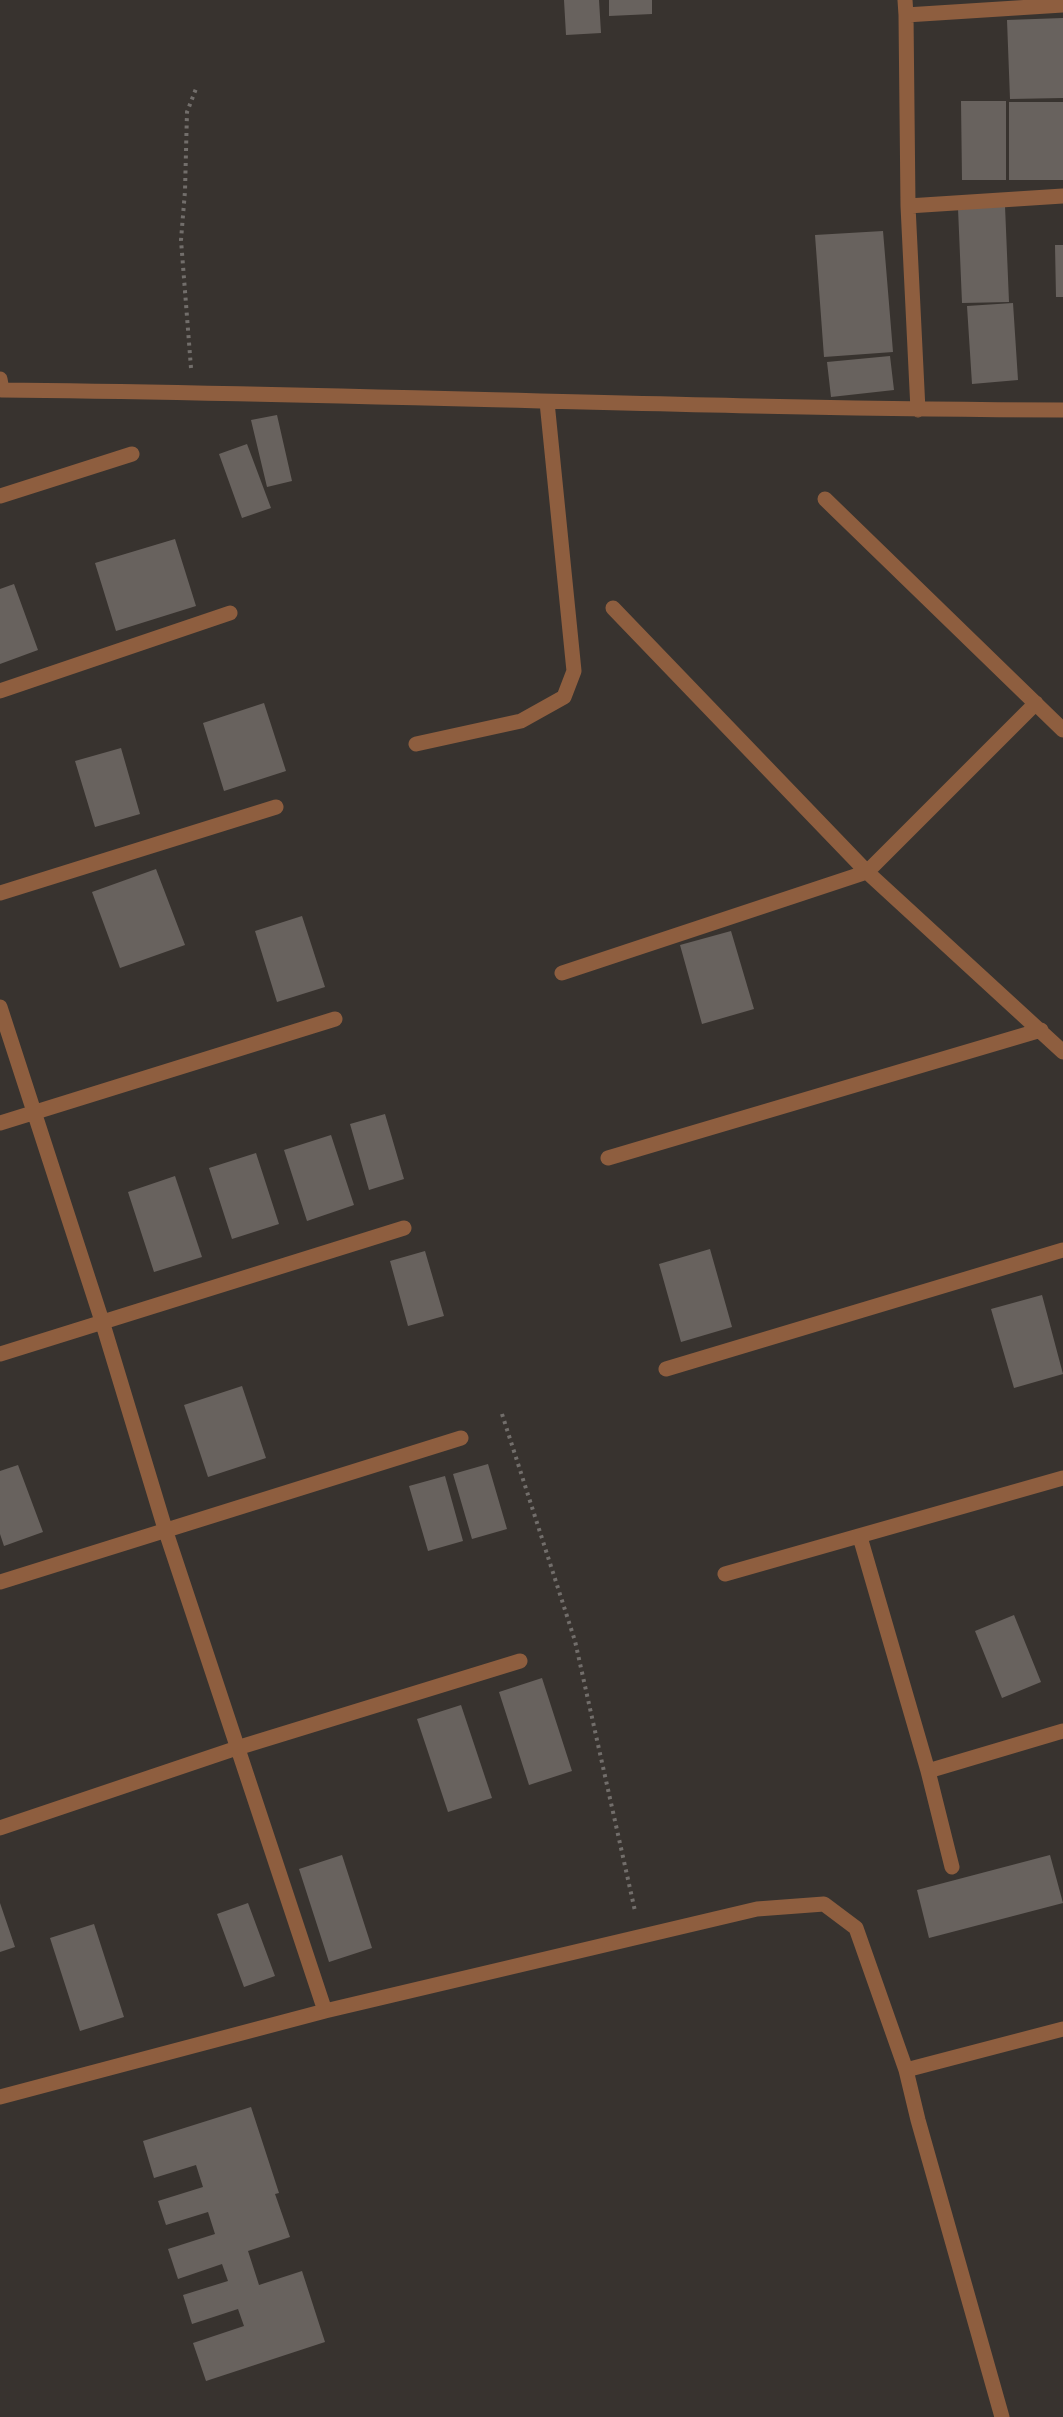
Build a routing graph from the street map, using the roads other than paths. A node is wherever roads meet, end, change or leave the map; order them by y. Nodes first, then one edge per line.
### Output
1 (1063, 5) edge
2 (906, 7) edge
3 (1063, 196) edge
4 (908, 206) junction
5 (0, 380) edge
6 (547, 402) junction
7 (918, 410) junction
8 (1063, 410) edge
9 (132, 454) dead end
10 (0, 496) edge
11 (825, 499) dead end
12 (613, 608) dead end
13 (230, 613) dead end
14 (0, 691) edge
15 (1036, 703) junction
16 (1063, 730) edge
17 (416, 744) dead end
18 (276, 807) dead end
19 (867, 872) junction
20 (0, 893) edge
21 (562, 973) dead end
22 (0, 1007) edge
23 (335, 1019) dead end
24 (1041, 1030) junction
25 (1063, 1052) edge
26 (34, 1112) junction
27 (0, 1123) edge
28 (608, 1158) dead end
29 (404, 1228) dead end
30 (1063, 1250) edge
31 (102, 1321) junction
32 (0, 1354) edge
33 (666, 1369) dead end
34 (462, 1438) dead end
35 (1063, 1478) edge
36 (166, 1532) junction
37 (860, 1537) junction
38 (725, 1574) dead end
39 (0, 1582) edge
40 (520, 1661) dead end
41 (1063, 1731) edge
42 (237, 1748) junction
43 (928, 1771) junction
44 (0, 1828) edge
45 (952, 1867) dead end
46 (324, 2011) junction
47 (1063, 2029) edge
48 (906, 2070) junction
49 (0, 2097) edge
50 (1002, 2417) edge

1 - 2 street
2 - 4 street
3 - 4 street
4 - 7 street
5 - 6 street
6 - 7 street
6 - 17 street
7 - 8 street
9 - 10 street
11 - 15 street
12 - 19 street
13 - 14 street
15 - 16 street
15 - 19 street
18 - 20 street
19 - 21 street
19 - 24 street
22 - 26 street
23 - 26 street
24 - 25 street
24 - 28 street
26 - 27 street
26 - 31 street
29 - 31 street
30 - 33 street
31 - 32 street
31 - 36 street
34 - 36 street
35 - 37 street
36 - 39 street
36 - 42 street
37 - 38 street
37 - 43 street
40 - 42 street
41 - 43 street
42 - 44 street
42 - 46 street
43 - 45 street
46 - 48 street
46 - 49 street
47 - 48 street
48 - 50 street

